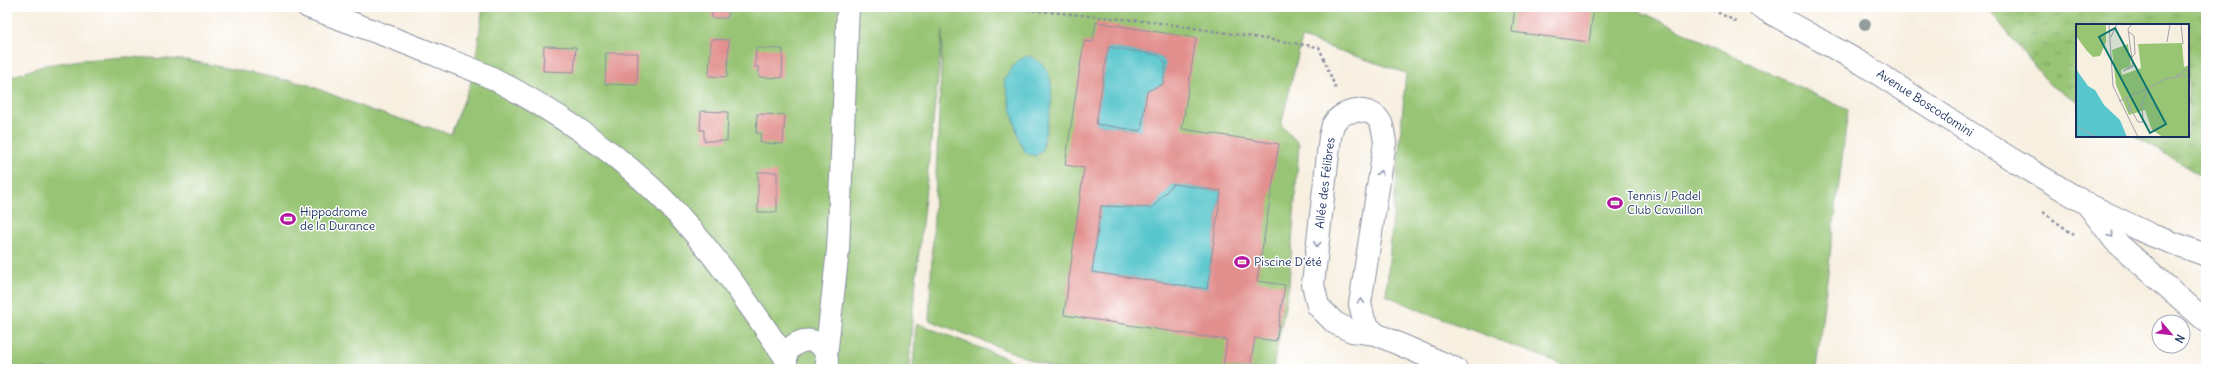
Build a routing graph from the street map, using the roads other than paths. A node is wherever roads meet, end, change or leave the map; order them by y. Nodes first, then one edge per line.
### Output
1 (308, 7) edge
2 (848, 7) edge
3 (1760, 7) edge
4 (2087, 204) junction
5 (2206, 255) edge
6 (2206, 321) edge
7 (1376, 334) junction
8 (826, 362) edge
9 (785, 363) edge
10 (1428, 364) edge
11 (1456, 369) edge

1 - 9 main road
2 - 8 main road
3 - 4 main road, Avenue Boscodomini
4 - 5 main road, Avenue Boscodomini
4 -> 6 main road
7 -> 7 main road, Allée des Félibres
7 - 10 main road, Allée des Félibres
8 - 9 main road
10 - 11 main road, Allée des Félibres

